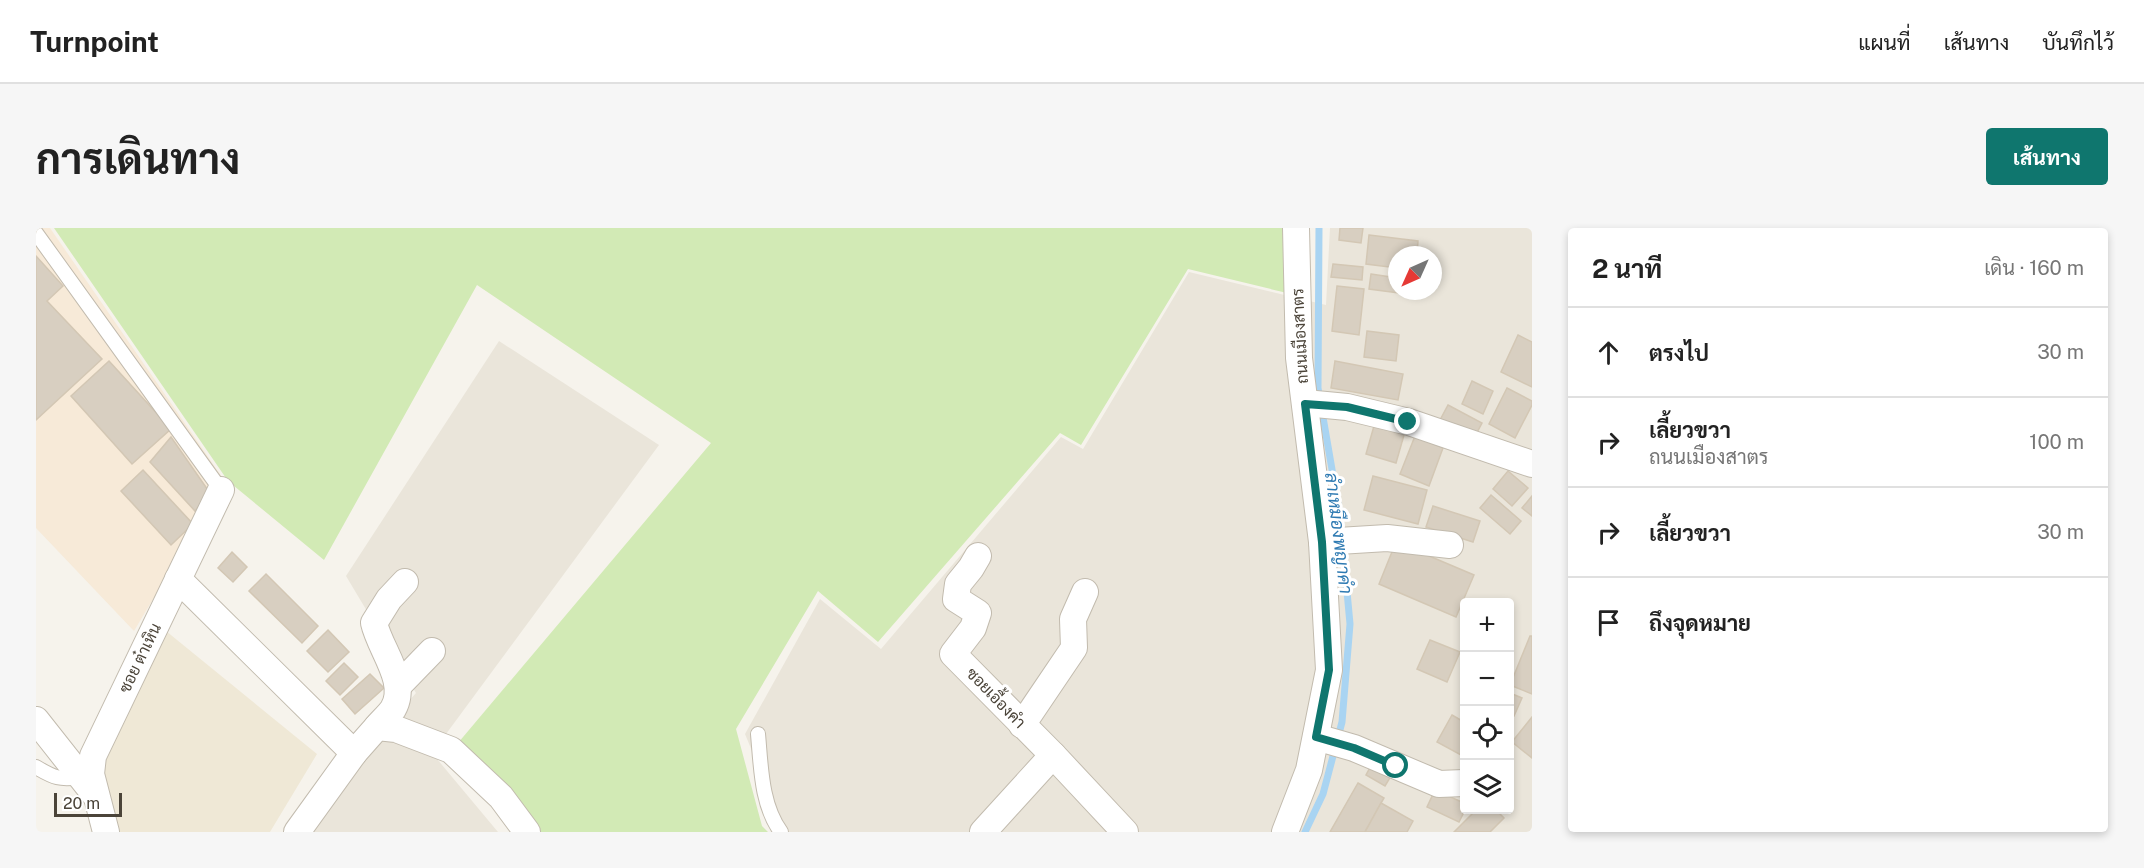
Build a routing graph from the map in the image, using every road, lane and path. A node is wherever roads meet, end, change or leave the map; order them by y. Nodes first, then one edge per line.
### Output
1 (1296, 228) edge
2 (36, 233) edge
3 (1319, 405) junction
4 (1532, 464) edge
5 (221, 490) joint
6 (1327, 541) junction
7 (1450, 545) dead end
8 (978, 556) dead end
9 (178, 579) junction
10 (405, 582) dead end
11 (1085, 592) dead end
12 (432, 651) dead end
13 (399, 685) junction
14 (36, 720) edge
15 (1022, 725) junction
16 (377, 727) junction
17 (758, 734) dead end
18 (1323, 739) junction
19 (354, 753) junction
20 (1053, 755) junction
21 (36, 767) edge
22 (1460, 783) edge
23 (89, 786) junction
24 (106, 832) edge
25 (297, 832) edge
26 (527, 832) edge
27 (782, 832) edge
28 (983, 832) edge
29 (1125, 832) edge
30 (1285, 832) edge

1 - 3 street, ถนนเมืองสาตร
2 - 5 lane
3 - 4 street
3 - 6 street, ถนนเมืองสาตร
5 - 9 street, ซอย ต๋าเหิน
6 - 7 street
6 - 18 street, ถนนเมืองสาตร
8 - 15 street, ซอยเอื้องคำ
9 - 19 street
9 - 23 street, ซอย ต๋าเหิน
10 - 13 street
11 - 15 street
12 - 13 street
13 - 16 street
14 - 23 street
15 - 20 street, ซอยเอื้องคำ
16 - 19 street
16 - 26 street
17 - 27 lane
18 - 22 street
18 - 30 street, ถนนเมืองสาตร
19 - 25 street
20 - 28 street
20 - 29 street, ซอยเอื้องคำ
21 - 23 lane
23 - 24 street, ซอย ต๋าเหิน

